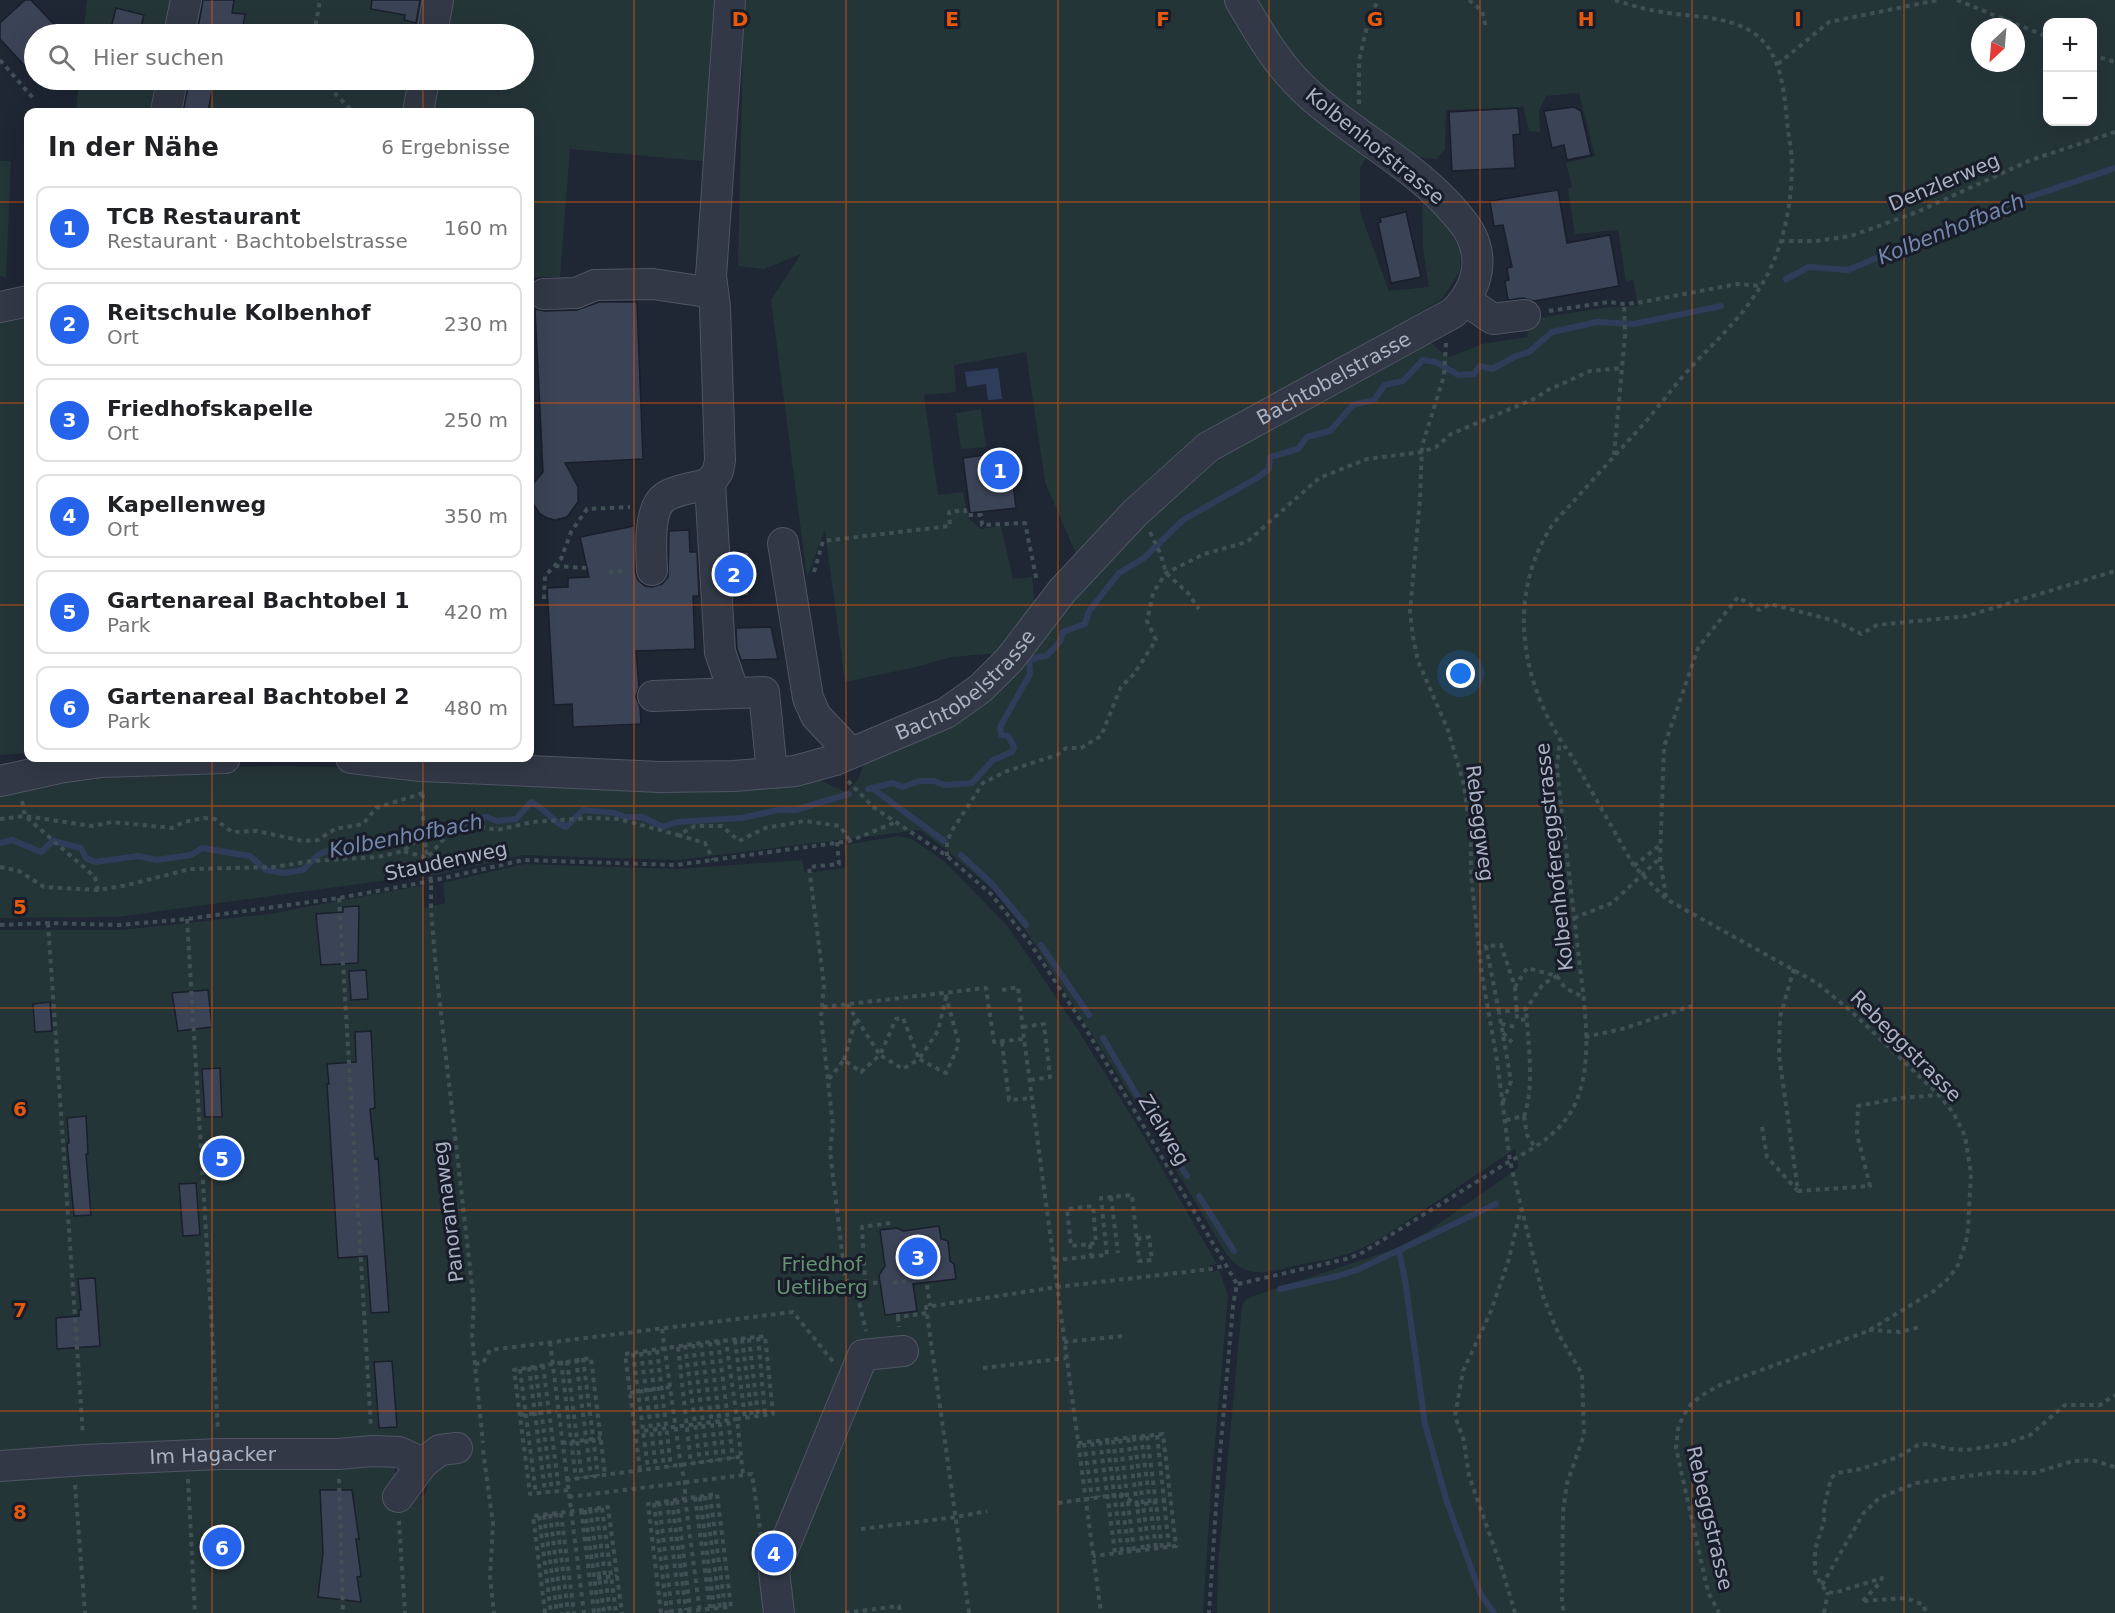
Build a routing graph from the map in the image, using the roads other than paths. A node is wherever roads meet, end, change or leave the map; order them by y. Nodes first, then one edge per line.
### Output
1 (186, 0) edge
2 (438, 0) edge
3 (730, 0) edge
4 (1240, 0) edge
5 (181, 24) edge
6 (434, 24) edge
7 (170, 90) edge
8 (422, 90) edge
9 (167, 108) edge
10 (419, 108) edge
11 (713, 292) junction
12 (544, 294) dead end
13 (1465, 300) junction
14 (1525, 315) road end
15 (710, 483) junction
16 (783, 543) dead end
17 (652, 570) dead end
18 (734, 693) junction
19 (653, 696) dead end
20 (843, 756) junction
21 (102, 762) edge
22 (371, 762) edge
23 (421, 772) edge
24 (772, 773) junction
25 (8, 779) edge
26 (901, 1338) road end
27 (457, 1448) dead end
28 (423, 1463) junction
29 (0, 1466) edge
30 (398, 1497) road end
31 (779, 1613) edge

1 - 5 street
2 - 6 street
3 - 11 street
4 - 13 street, Kolbenhofstrasse
7 - 9 street
8 - 10 street
11 - 12 street
11 - 15 street
13 - 14 street
13 - 20 street, Bachtobelstrasse
15 - 17 street
15 - 18 street
16 - 20 street
18 - 19 street
18 - 24 street
20 - 24 street, Bachtobelstrasse
21 - 25 street
22 - 23 street, Bachtobelstrasse
23 - 24 street, Bachtobelstrasse
26 - 31 street
27 - 28 street
28 - 29 street, Im Hagacker
28 - 30 street

